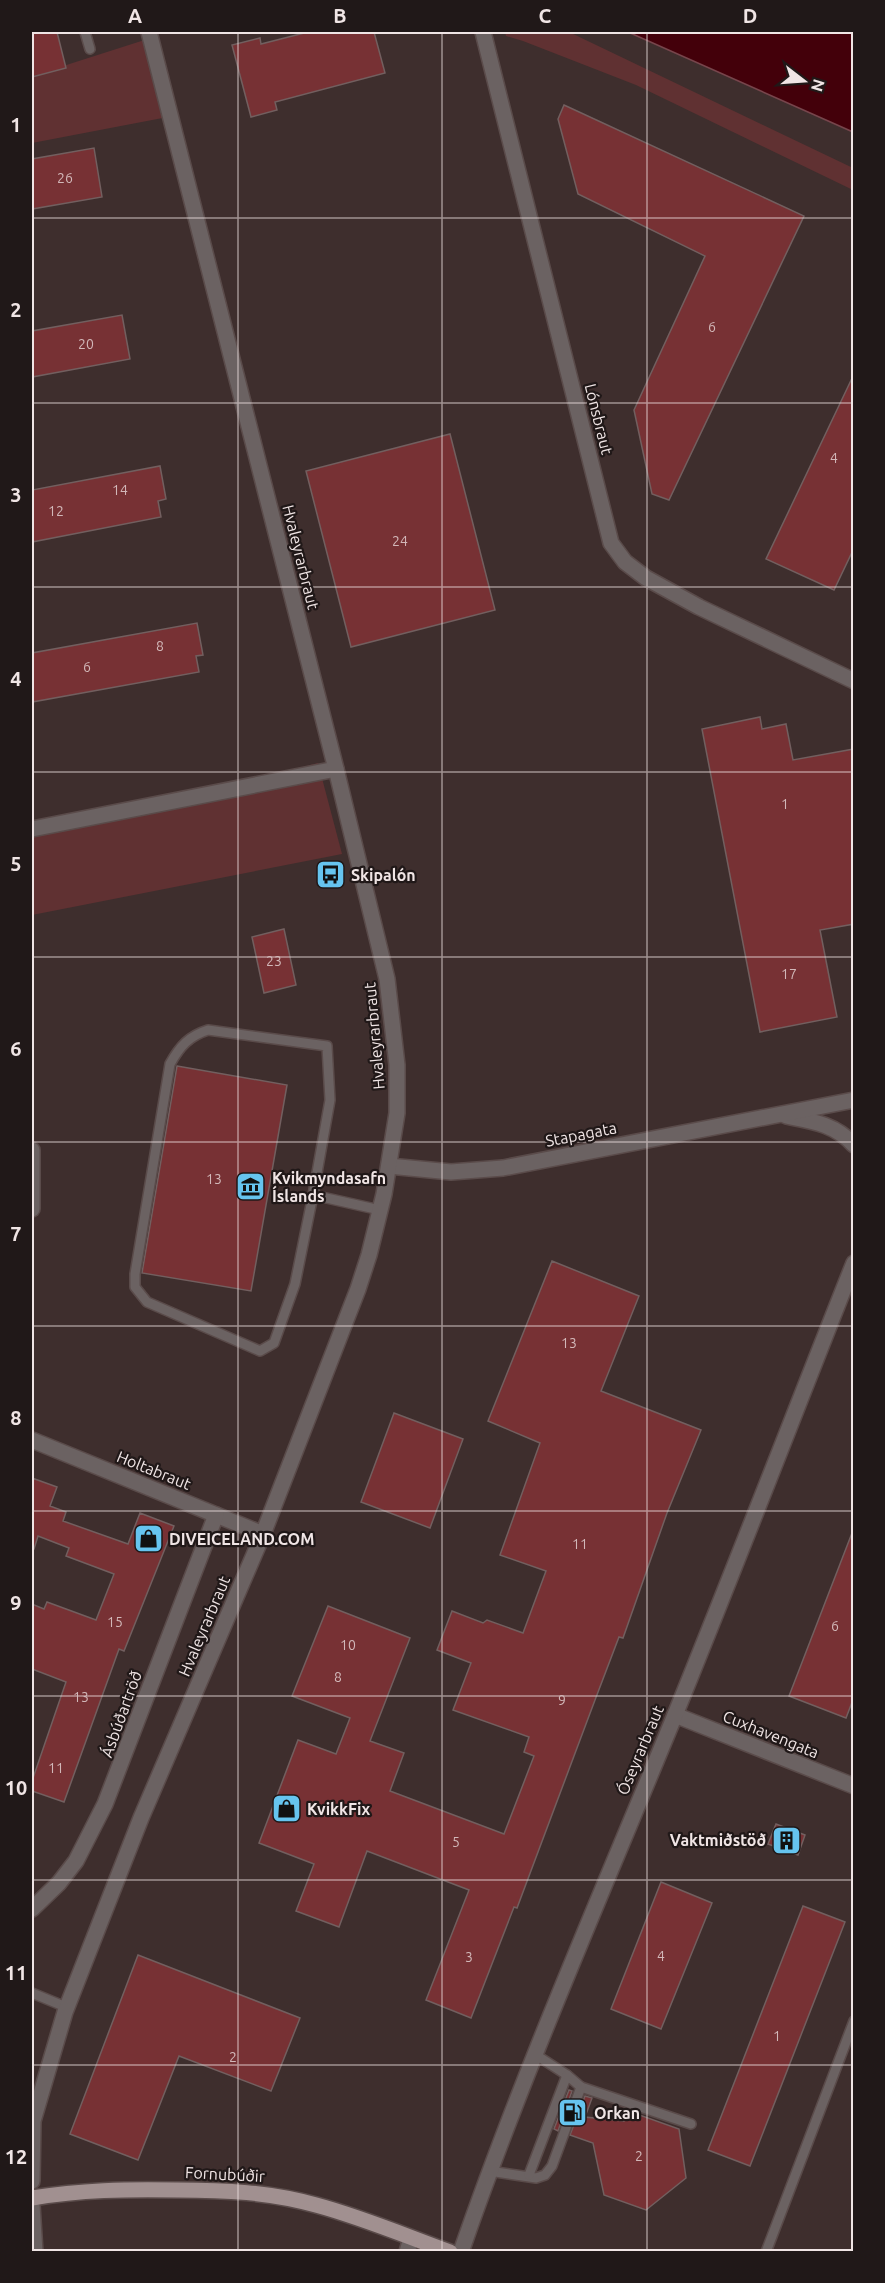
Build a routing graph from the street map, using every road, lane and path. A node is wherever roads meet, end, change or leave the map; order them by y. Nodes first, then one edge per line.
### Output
1 (86, 32) edge
2 (149, 32) edge
3 (483, 32) edge
4 (90, 49) dead end
5 (854, 681) edge
6 (336, 769) junction
7 (32, 829) edge
8 (854, 1100) edge
9 (778, 1114) junction
10 (854, 1145) edge
11 (32, 1150) edge
12 (389, 1166) junction
13 (313, 1195) junction
14 (32, 1209) edge
15 (380, 1210) junction
16 (854, 1263) edge
17 (32, 1440) edge
18 (216, 1515) junction
19 (263, 1534) junction
20 (675, 1714) junction
21 (854, 1786) edge
22 (32, 1909) edge
23 (32, 1993) edge
24 (66, 2007) junction
25 (854, 2021) edge
26 (536, 2055) junction
27 (567, 2075) junction
28 (581, 2087) junction
29 (691, 2124) dead end
30 (489, 2171) junction
31 (529, 2175) junction
32 (32, 2181) edge
33 (32, 2198) edge
34 (32, 2205) edge
35 (409, 2245) edge
36 (35, 2252) edge
37 (450, 2252) edge
38 (461, 2252) edge
39 (766, 2252) edge

1 - 4 lane
2 - 6 street, Hvaleyrarbraut
3 - 5 street, Lónsbraut
6 - 7 street
6 - 12 street, Hvaleyrarbraut
8 - 9 street, Stapagata
9 - 10 street, Stapagata
9 - 12 street, Stapagata
11 - 14 street
12 - 15 street, Hvaleyrarbraut
13 - 13 lane
13 - 15 lane
15 - 19 street, Hvaleyrarbraut
16 - 20 street, Óseyrarbraut
17 - 18 street, Holtabraut
18 - 19 street, Holtabraut
18 - 22 street, Ásbúðartröð
19 - 24 street, Hvaleyrarbraut
20 - 21 street, Cuxhavengata
20 - 26 street, Óseyrarbraut
23 - 24 lane
24 - 32 street, Hvaleyrarbraut
25 - 39 lane
26 - 27 lane
26 - 30 street, Óseyrarbraut
27 - 28 lane
27 - 31 lane
28 - 29 lane
28 - 31 lane
30 - 31 lane
30 - 38 street, Óseyrarbraut
33 - 35 main road, Fornubúðir
34 - 36 street
35 - 37 main road, Fornubúðir

